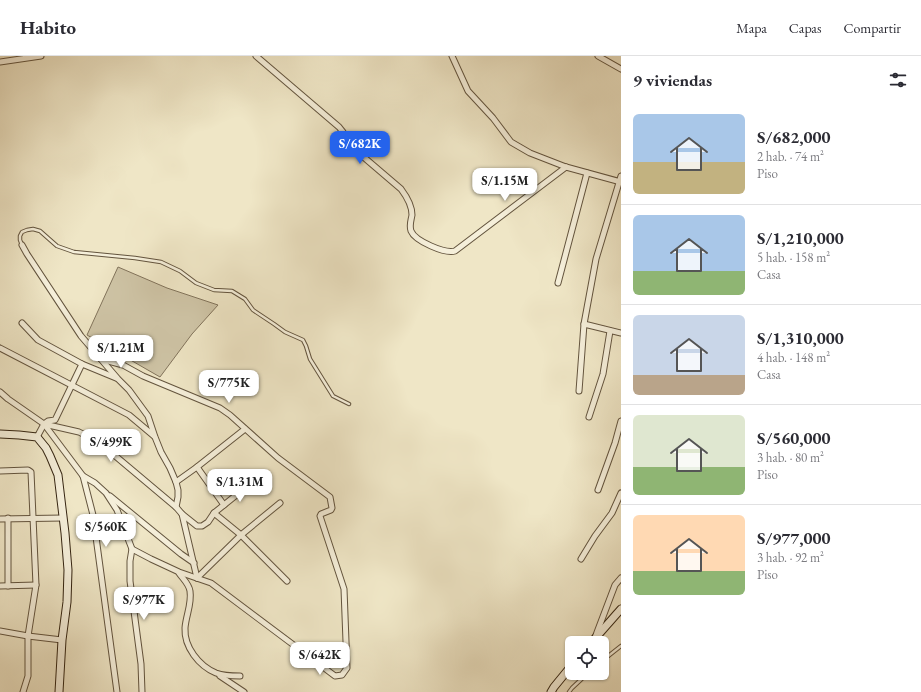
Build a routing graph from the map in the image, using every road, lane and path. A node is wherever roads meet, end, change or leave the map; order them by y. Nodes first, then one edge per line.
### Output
1 (41, 56) edge
2 (256, 56) edge
3 (452, 56) edge
4 (598, 56) edge
5 (0, 62) edge
6 (621, 70) edge
7 (566, 167) junction
8 (588, 173) junction
9 (621, 176) edge
10 (620, 182) edge
11 (22, 245) joint
12 (558, 283) dead end
13 (22, 323) dead end
14 (584, 324) junction
15 (610, 331) junction
16 (621, 333) edge
17 (0, 348) edge
18 (101, 359) junction
19 (82, 364) junction
20 (118, 379) junction
21 (71, 385) junction
22 (579, 390) dead end
23 (0, 392) edge
24 (349, 404) dead end
25 (589, 417) dead end
26 (621, 423) edge
27 (44, 424) junction
28 (245, 429) junction
29 (0, 434) edge
30 (37, 437) junction
31 (155, 437) junction
32 (197, 467) junction
33 (0, 471) edge
34 (83, 476) junction
35 (255, 480) dead end
36 (176, 482) junction
37 (598, 490) dead end
38 (106, 493) junction
39 (621, 493) edge
40 (280, 503) dead end
41 (224, 505) junction
42 (176, 507) junction
43 (214, 513) junction
44 (182, 514) junction
45 (8, 518) junction
46 (33, 518) junction
47 (63, 518) junction
48 (0, 519) edge
49 (241, 535) junction
50 (132, 549) junction
51 (581, 559) dead end
52 (194, 563) junction
53 (179, 572) junction
54 (197, 578) junction
55 (621, 578) edge
56 (287, 582) dead end
57 (36, 585) junction
58 (0, 586) edge
59 (8, 586) junction
60 (621, 609) edge
61 (0, 631) edge
62 (28, 636) junction
63 (595, 636) edge
64 (597, 636) edge
65 (62, 640) junction
66 (621, 646) edge
67 (609, 656) edge
68 (216, 673) junction
69 (565, 674) edge
70 (240, 676) dead end
71 (581, 680) edge
72 (23, 692) edge
73 (59, 692) edge
74 (117, 692) edge
75 (142, 692) edge
76 (244, 692) edge
77 (551, 692) edge
78 (569, 692) edge

1 - 5 street
2 - 7 street
3 - 7 street
4 - 6 street
7 - 8 street
8 - 10 street
8 - 12 street
9 - 10 street
10 - 14 street
11 - 18 street
11 - 24 lane
13 - 19 street
14 - 15 street
14 - 22 street
15 - 16 street
15 - 25 street
17 - 21 street
18 - 20 street
18 - 28 street
19 - 20 street
19 - 21 street
20 - 31 street
21 - 27 street
21 - 31 street
23 - 27 street
26 - 37 street
27 - 30 street
27 - 34 street
27 - 42 street
28 - 32 street
28 - 54 street
29 - 30 main road
30 - 47 main road
31 - 36 street
32 - 36 street
32 - 41 street
33 - 46 street
34 - 38 street
34 - 74 street
35 - 41 street
36 - 42 street
38 - 50 street
38 - 52 street
39 - 51 street
40 - 49 street
41 - 43 street
42 - 44 street
43 - 44 street
43 - 49 street
44 - 52 street
45 - 46 street
45 - 48 street
45 - 59 street
46 - 47 street
46 - 57 street
47 - 65 main road
49 - 54 street
49 - 56 street
50 - 53 street
50 - 75 street
52 - 54 street
53 - 54 street
53 - 68 street
55 - 63 street
57 - 59 street
57 - 62 street
58 - 59 street
60 - 64 main road
61 - 62 street
62 - 65 street
62 - 72 street
65 - 73 main road
66 - 67 lane
68 - 70 street
68 - 76 street
69 - 77 main road
71 - 78 lane

